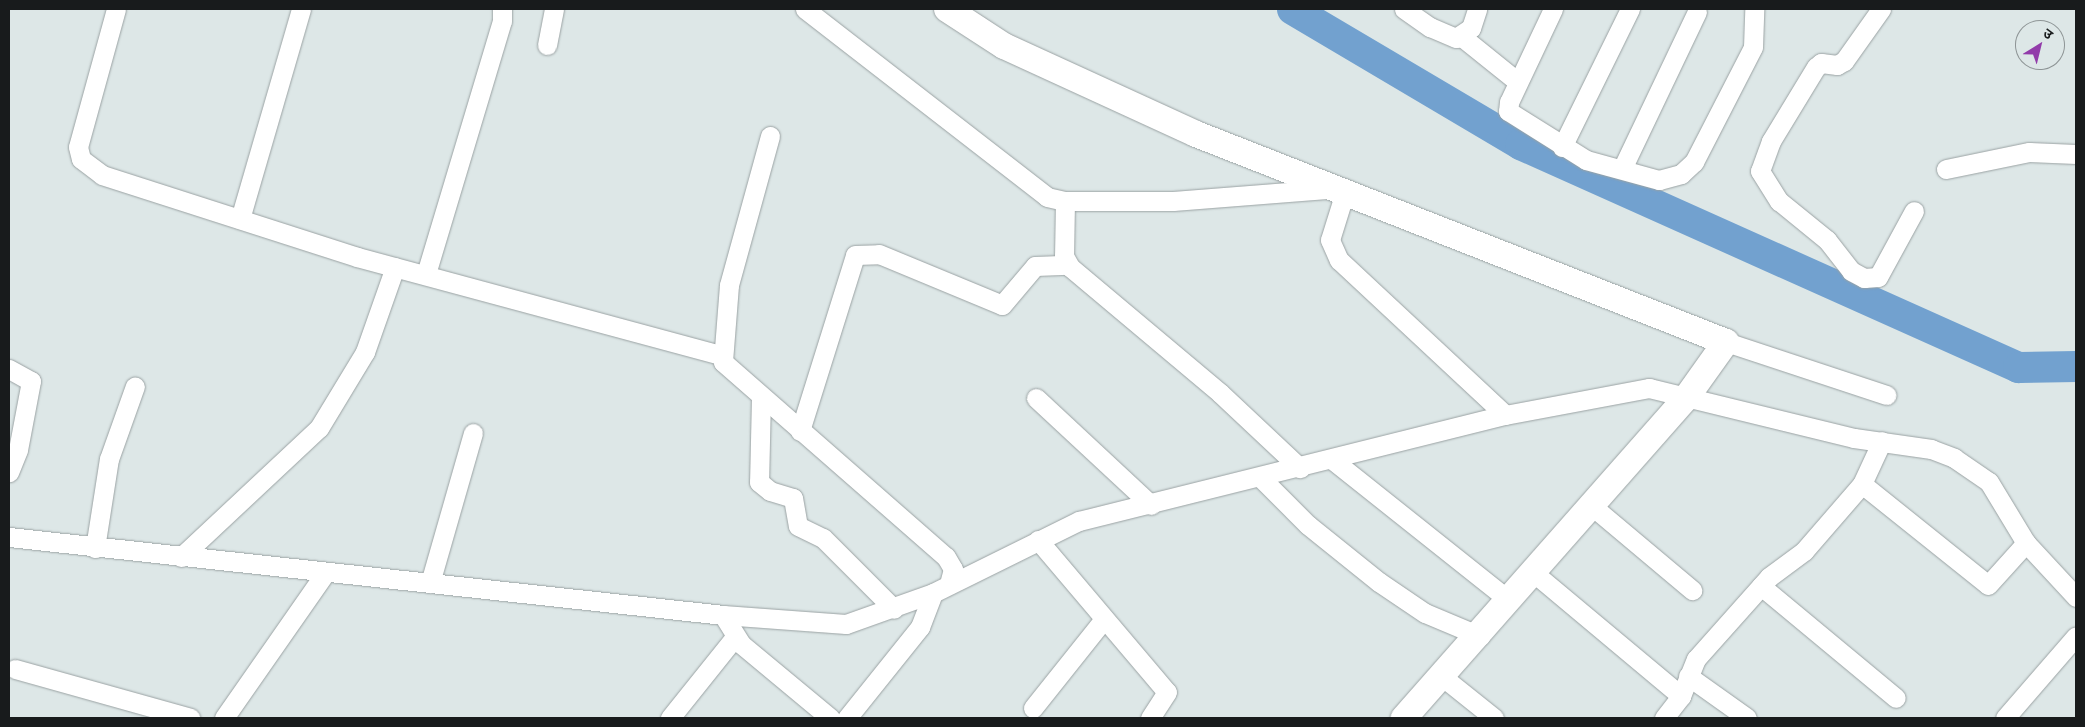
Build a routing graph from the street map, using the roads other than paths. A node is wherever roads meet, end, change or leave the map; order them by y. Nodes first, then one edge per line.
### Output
1 (116, 9) edge
2 (301, 9) edge
3 (502, 9) edge
4 (554, 9) edge
5 (805, 9) edge
6 (947, 9) edge
7 (1404, 9) edge
8 (1477, 9) edge
9 (1553, 9) edge
10 (1630, 9) edge
11 (1754, 9) edge
12 (1881, 9) edge
13 (1697, 12) dead end
14 (1462, 37) junction
15 (546, 45) dead end
16 (1518, 82) junction
17 (770, 136) dead end
18 (1562, 147) junction
19 (2076, 154) edge
20 (1622, 169) junction
21 (1946, 169) dead end
22 (1336, 192) junction
23 (1065, 201) junction
24 (1914, 210) dead end
25 (240, 220) junction
26 (1068, 265) junction
27 (395, 267) junction
28 (426, 274) junction
29 (1726, 342) junction
30 (721, 355) junction
31 (9, 369) edge
32 (135, 386) dead end
33 (1886, 394) dead end
34 (761, 398) junction
35 (1036, 398) dead end
36 (1686, 398) junction
37 (1504, 415) junction
38 (800, 431) junction
39 (473, 433) dead end
40 (1882, 441) junction
41 (1334, 461) junction
42 (1300, 468) junction
43 (9, 472) edge
44 (1261, 478) junction
45 (1862, 484) junction
46 (1151, 505) junction
47 (1592, 506) junction
48 (9, 537) edge
49 (1038, 540) junction
50 (2026, 543) junction
51 (95, 548) junction
52 (181, 557) junction
53 (326, 572) junction
54 (1534, 573) junction
55 (430, 583) junction
56 (1761, 586) junction
57 (941, 589) junction
58 (1692, 590) dead end
59 (2076, 597) edge
60 (1510, 601) junction
61 (894, 608) junction
62 (723, 615) junction
63 (1104, 619) junction
64 (1480, 636) junction
65 (2076, 636) edge
66 (734, 637) junction
67 (15, 669) dead end
68 (1688, 676) junction
69 (1444, 678) junction
70 (1681, 696) junction
71 (1896, 698) dead end
72 (1033, 708) dead end
73 (190, 718) edge
74 (224, 718) edge
75 (670, 718) edge
76 (830, 718) edge
77 (847, 718) edge
78 (1150, 718) edge
79 (1404, 718) edge
80 (1494, 718) edge
81 (1664, 718) edge
82 (1747, 718) edge
83 (2005, 718) edge

1 - 25 street
2 - 25 street
3 - 28 street
4 - 15 street
5 - 23 street
6 - 22 street
7 - 14 street
8 - 14 street
9 - 16 street
10 - 18 street
11 - 20 street
12 - 24 street
13 - 20 street
14 - 16 street
16 - 18 street
17 - 30 street
18 - 20 street
19 - 21 street
22 - 23 street
22 - 29 street
22 - 37 street
23 - 26 street
25 - 27 street
26 - 38 street
26 - 42 street
27 - 28 street
27 - 52 street
28 - 30 street
29 - 33 street
29 - 36 street
30 - 34 street
31 - 43 street
32 - 51 street
34 - 38 street
34 - 61 street
35 - 46 street
36 - 37 street
36 - 40 street
36 - 47 street
37 - 41 street
38 - 57 street
39 - 55 street
40 - 45 street
40 - 50 street
41 - 42 street
41 - 60 street
42 - 44 street
44 - 46 street
44 - 64 street
45 - 50 street
45 - 56 street
46 - 49 street
47 - 54 street
47 - 58 street
48 - 51 street
49 - 57 street
49 - 63 street
50 - 59 street
51 - 52 street
52 - 53 street
53 - 55 street
53 - 74 street
54 - 60 street
54 - 70 street
55 - 62 street
56 - 68 street
56 - 71 street
57 - 61 street
57 - 77 street
60 - 64 street
61 - 62 street
62 - 66 street
63 - 72 street
63 - 78 street
64 - 69 street
65 - 83 street
66 - 75 street
66 - 76 street
67 - 73 street
68 - 70 street
68 - 82 street
69 - 79 street
69 - 80 street
70 - 81 street

